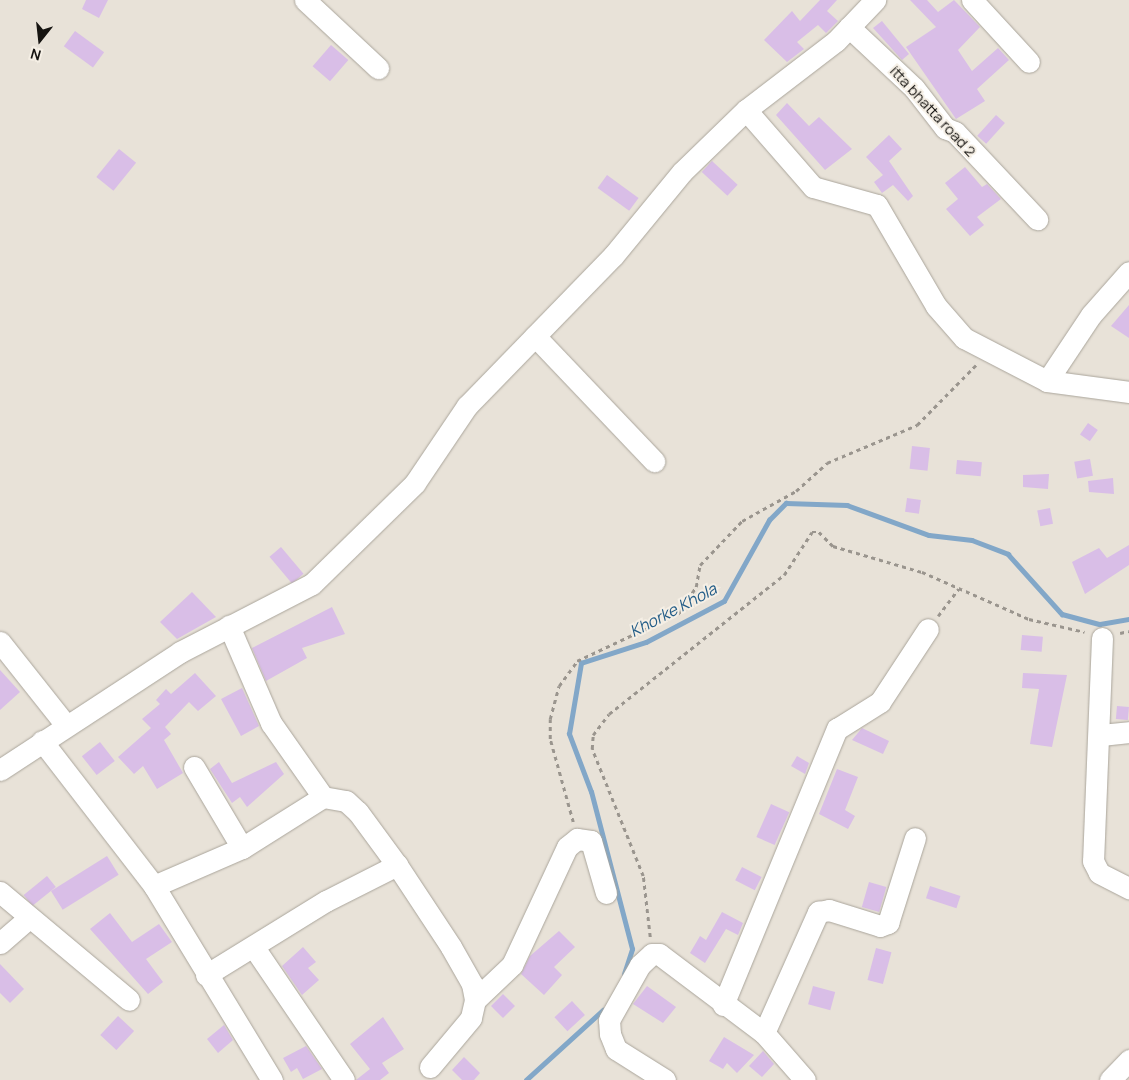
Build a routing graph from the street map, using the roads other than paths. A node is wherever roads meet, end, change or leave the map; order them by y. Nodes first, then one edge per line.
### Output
1 (305, 0) edge
2 (875, 0) edge
3 (972, 0) edge
4 (848, 27) junction
5 (1029, 62) dead end
6 (378, 68) dead end
7 (746, 110) junction
8 (1037, 219) dead end
9 (1129, 272) edge
10 (535, 336) junction
11 (1047, 381) junction
12 (1129, 392) edge
13 (654, 461) dead end
14 (229, 626) junction
15 (928, 629) road end
16 (1102, 638) road end
17 (0, 642) edge
18 (66, 724) junction
19 (1129, 732) edge
20 (1101, 734) junction
21 (42, 741) junction
22 (194, 767) dead end
23 (1, 768) edge
24 (323, 797) junction
25 (915, 838) dead end
26 (242, 848) junction
27 (397, 864) junction
28 (154, 886) junction
29 (1129, 888) edge
30 (0, 892) edge
31 (606, 892) dead end
32 (29, 918) junction
33 (0, 943) edge
34 (255, 949) junction
35 (206, 975) junction
36 (130, 1000) dead end
37 (475, 1000) junction
38 (723, 1005) junction
39 (764, 1033) junction
40 (1129, 1060) edge
41 (430, 1067) dead end
42 (272, 1080) edge
43 (344, 1080) edge
44 (665, 1080) edge
45 (806, 1080) edge
46 (1110, 1080) edge

1 - 6 street
2 - 4 street
3 - 5 street
4 - 7 street
4 - 8 street, itta bhatta road 2
7 - 10 street
7 - 11 street
9 - 11 street
10 - 13 street
10 - 14 street
11 - 12 street
14 - 18 street
14 - 24 street
15 - 38 street
16 - 20 street
17 - 18 street
18 - 21 street
19 - 20 street
20 - 29 street
21 - 23 street
21 - 28 street
22 - 26 street
24 - 26 street
24 - 27 street
25 - 39 street
26 - 28 street
27 - 34 street
27 - 37 street
28 - 35 street
30 - 32 street
31 - 37 street
32 - 33 street
32 - 36 street
34 - 35 street
34 - 43 street
35 - 42 street
37 - 41 street
38 - 39 street
38 - 44 street
39 - 45 street
40 - 46 street

